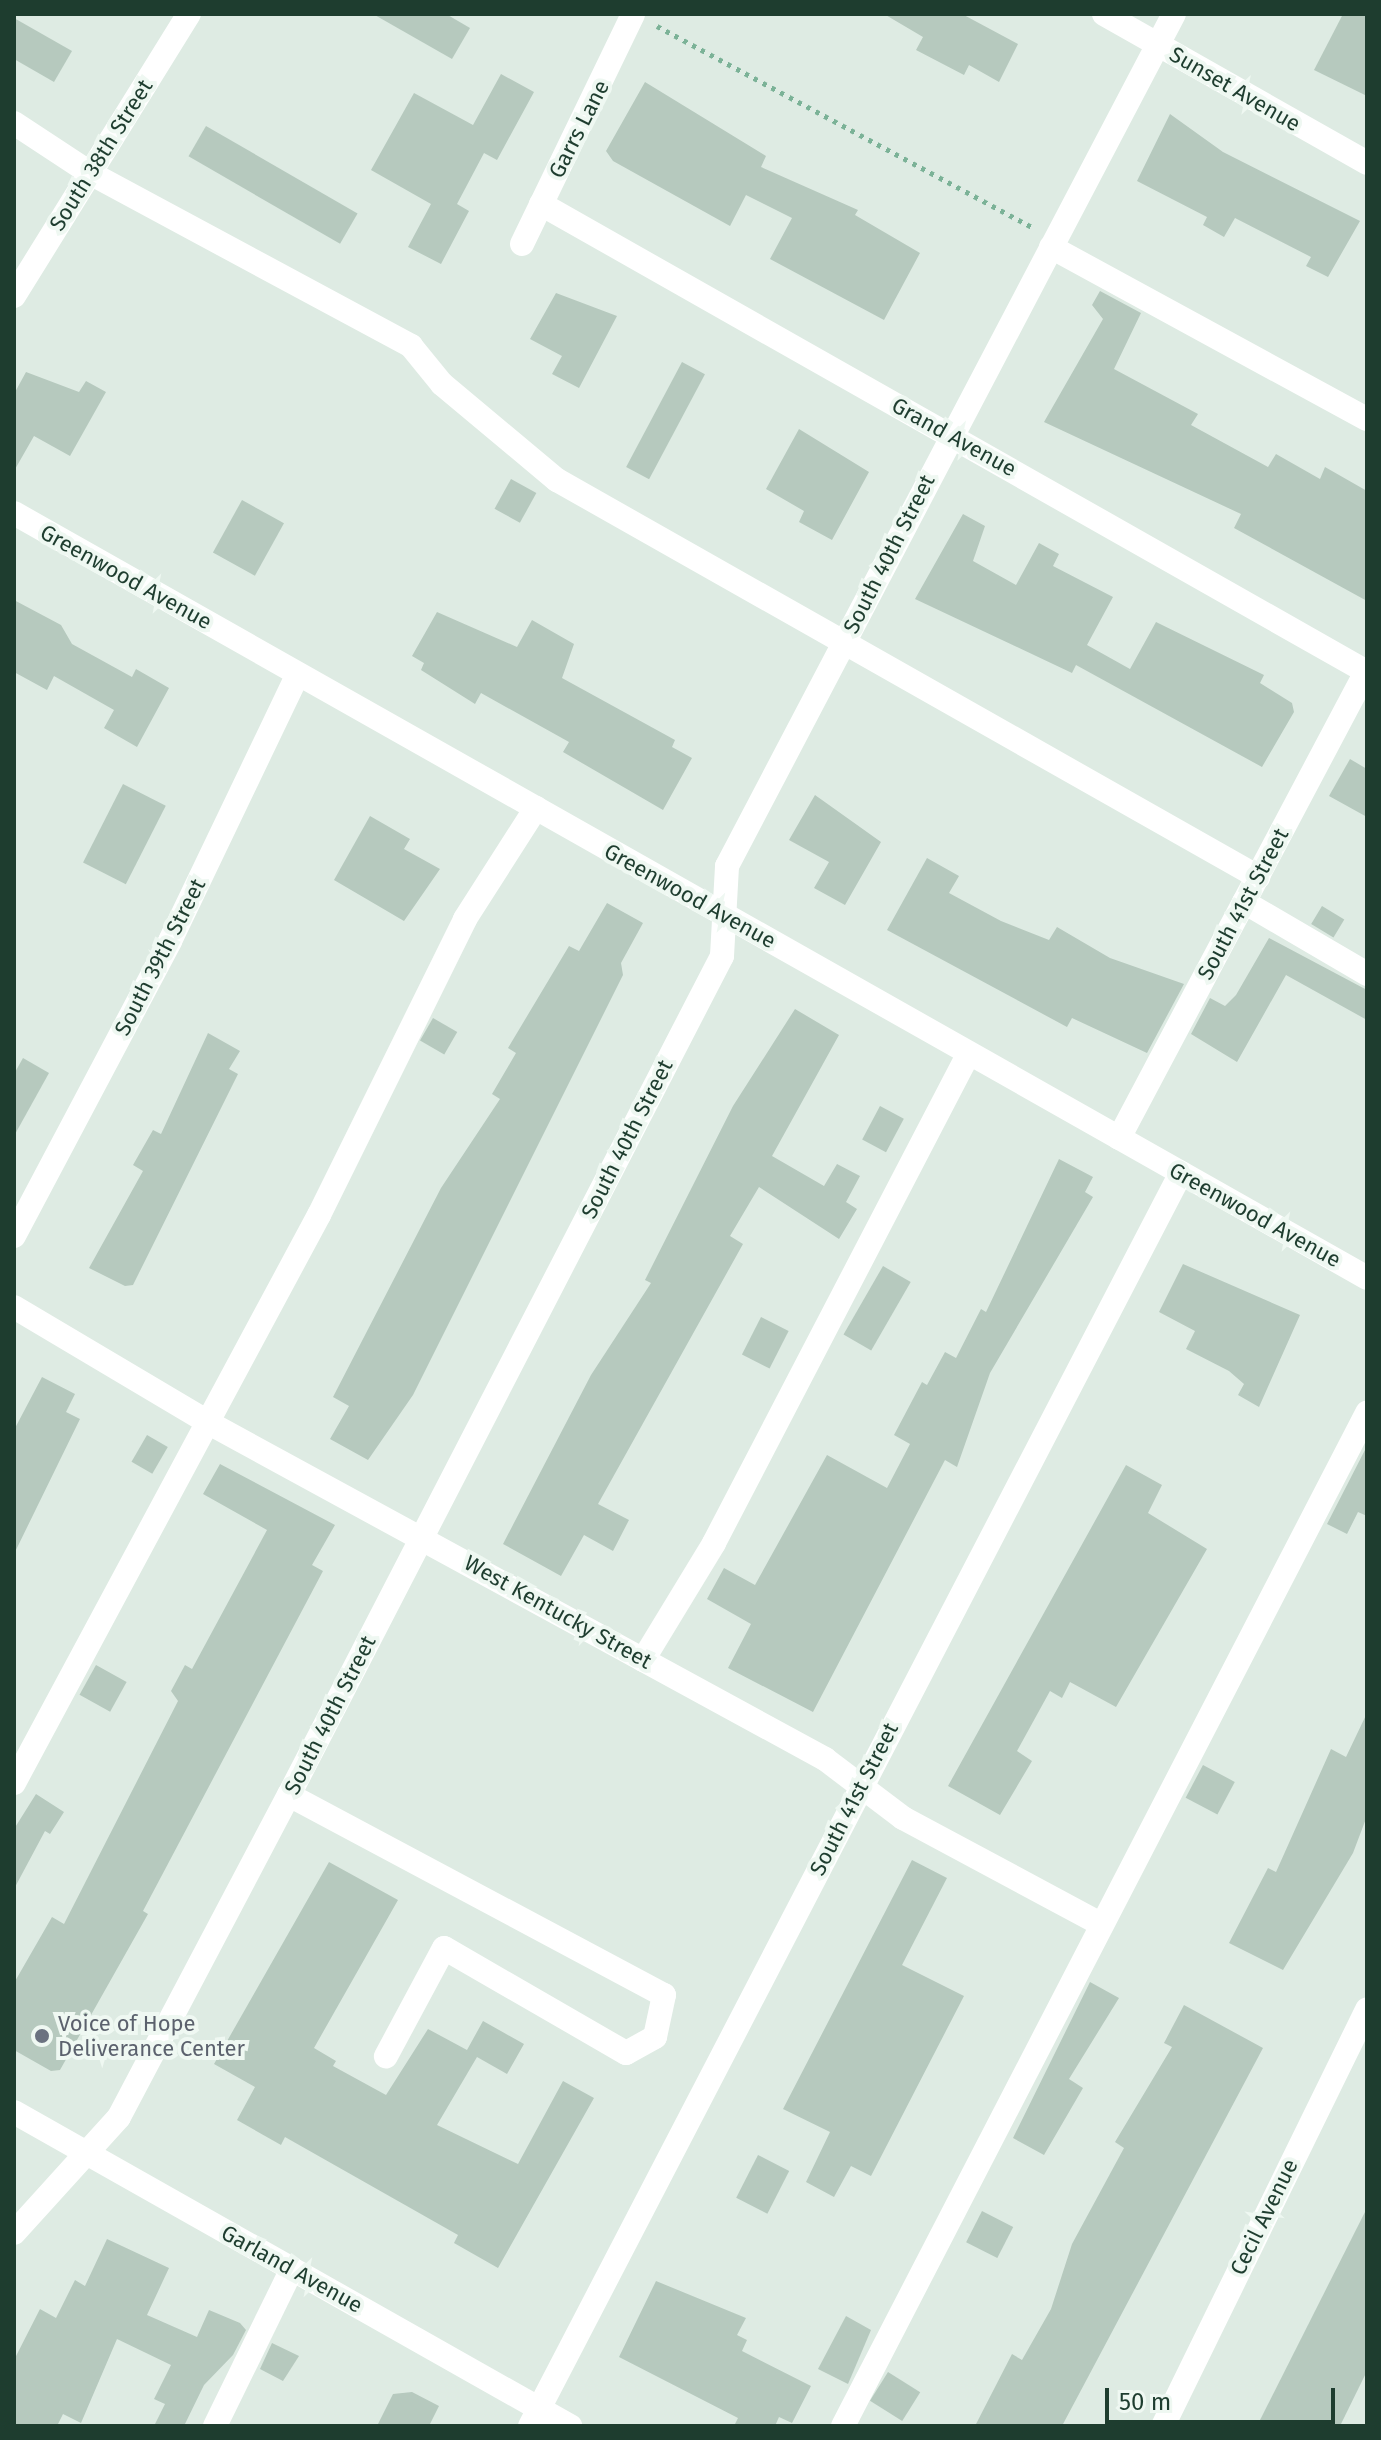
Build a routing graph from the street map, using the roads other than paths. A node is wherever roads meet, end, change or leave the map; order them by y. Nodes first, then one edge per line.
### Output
1 (189, 14) edge
2 (1104, 14) edge
3 (1174, 14) edge
4 (633, 18) edge
5 (1158, 45) junction
6 (14, 123) edge
7 (1367, 163) edge
8 (90, 173) junction
9 (541, 204) junction
10 (1053, 243) junction
11 (522, 244) dead end
12 (14, 296) edge
13 (1367, 419) edge
14 (951, 435) junction
15 (14, 513) edge
16 (845, 640) junction
17 (1367, 671) edge
18 (298, 674) junction
19 (536, 808) junction
20 (1258, 877) junction
21 (1244, 902) junction
22 (724, 914) junction
23 (1367, 974) edge
24 (969, 1053) junction
25 (1119, 1138) junction
26 (1181, 1173) junction
27 (14, 1236) edge
28 (1367, 1278) edge
29 (14, 1307) edge
30 (1367, 1413) edge
31 (209, 1423) junction
32 (422, 1535) junction
33 (643, 1660) junction
34 (14, 1783) edge
35 (862, 1785) junction
36 (289, 1795) junction
37 (1097, 1922) junction
38 (1367, 2009) edge
39 (386, 2056) dead end
40 (14, 2112) edge
41 (90, 2155) junction
42 (14, 2233) edge
43 (292, 2269) junction
44 (534, 2417) edge
45 (215, 2426) edge
46 (570, 2426) edge
47 (843, 2426) edge
48 (1163, 2426) edge

1 - 8 street, South 38th Street
2 - 5 street, Sunset Avenue
3 - 5 street, South 40th Street
4 - 9 street, Garrs Lane
5 - 7 street, Sunset Avenue
5 - 10 street, South 40th Street
6 - 8 street
8 - 12 street, South 38th Street
8 - 16 street
9 - 11 street, Garrs Lane
9 - 14 street, Grand Avenue
10 - 13 street
10 - 14 street, South 40th Street
14 - 16 street, South 40th Street
14 - 17 street, Grand Avenue
15 - 18 street, Greenwood Avenue
16 - 20 street
16 - 22 street, South 40th Street
17 - 20 street, South 41st Street
18 - 19 street, Greenwood Avenue
18 - 27 street, South 39th Street
19 - 22 street, Greenwood Avenue
19 - 31 street
20 - 21 street, South 41st Street
21 - 23 street
21 - 25 street, South 41st Street
22 - 24 street, Greenwood Avenue
22 - 32 street, South 40th Street
24 - 25 street, Greenwood Avenue
24 - 33 street
25 - 26 street, Greenwood Avenue
26 - 28 street, Greenwood Avenue
26 - 35 street, South 41st Street
29 - 31 street, West Kentucky Street
30 - 37 street
31 - 32 street, West Kentucky Street
31 - 34 street
32 - 33 street, West Kentucky Street
32 - 36 street, South 40th Street
33 - 35 street, West Kentucky Street
35 - 37 street, West Kentucky Street
35 - 44 street, South 41st Street
36 - 39 street
36 - 41 street, South 40th Street
37 - 47 street
38 - 48 street, Cecil Avenue
40 - 41 street, Garland Avenue
41 - 42 street, South 40th Street
41 - 43 street, Garland Avenue
43 - 44 street, Garland Avenue
43 - 45 street
44 - 46 street, Garland Avenue

